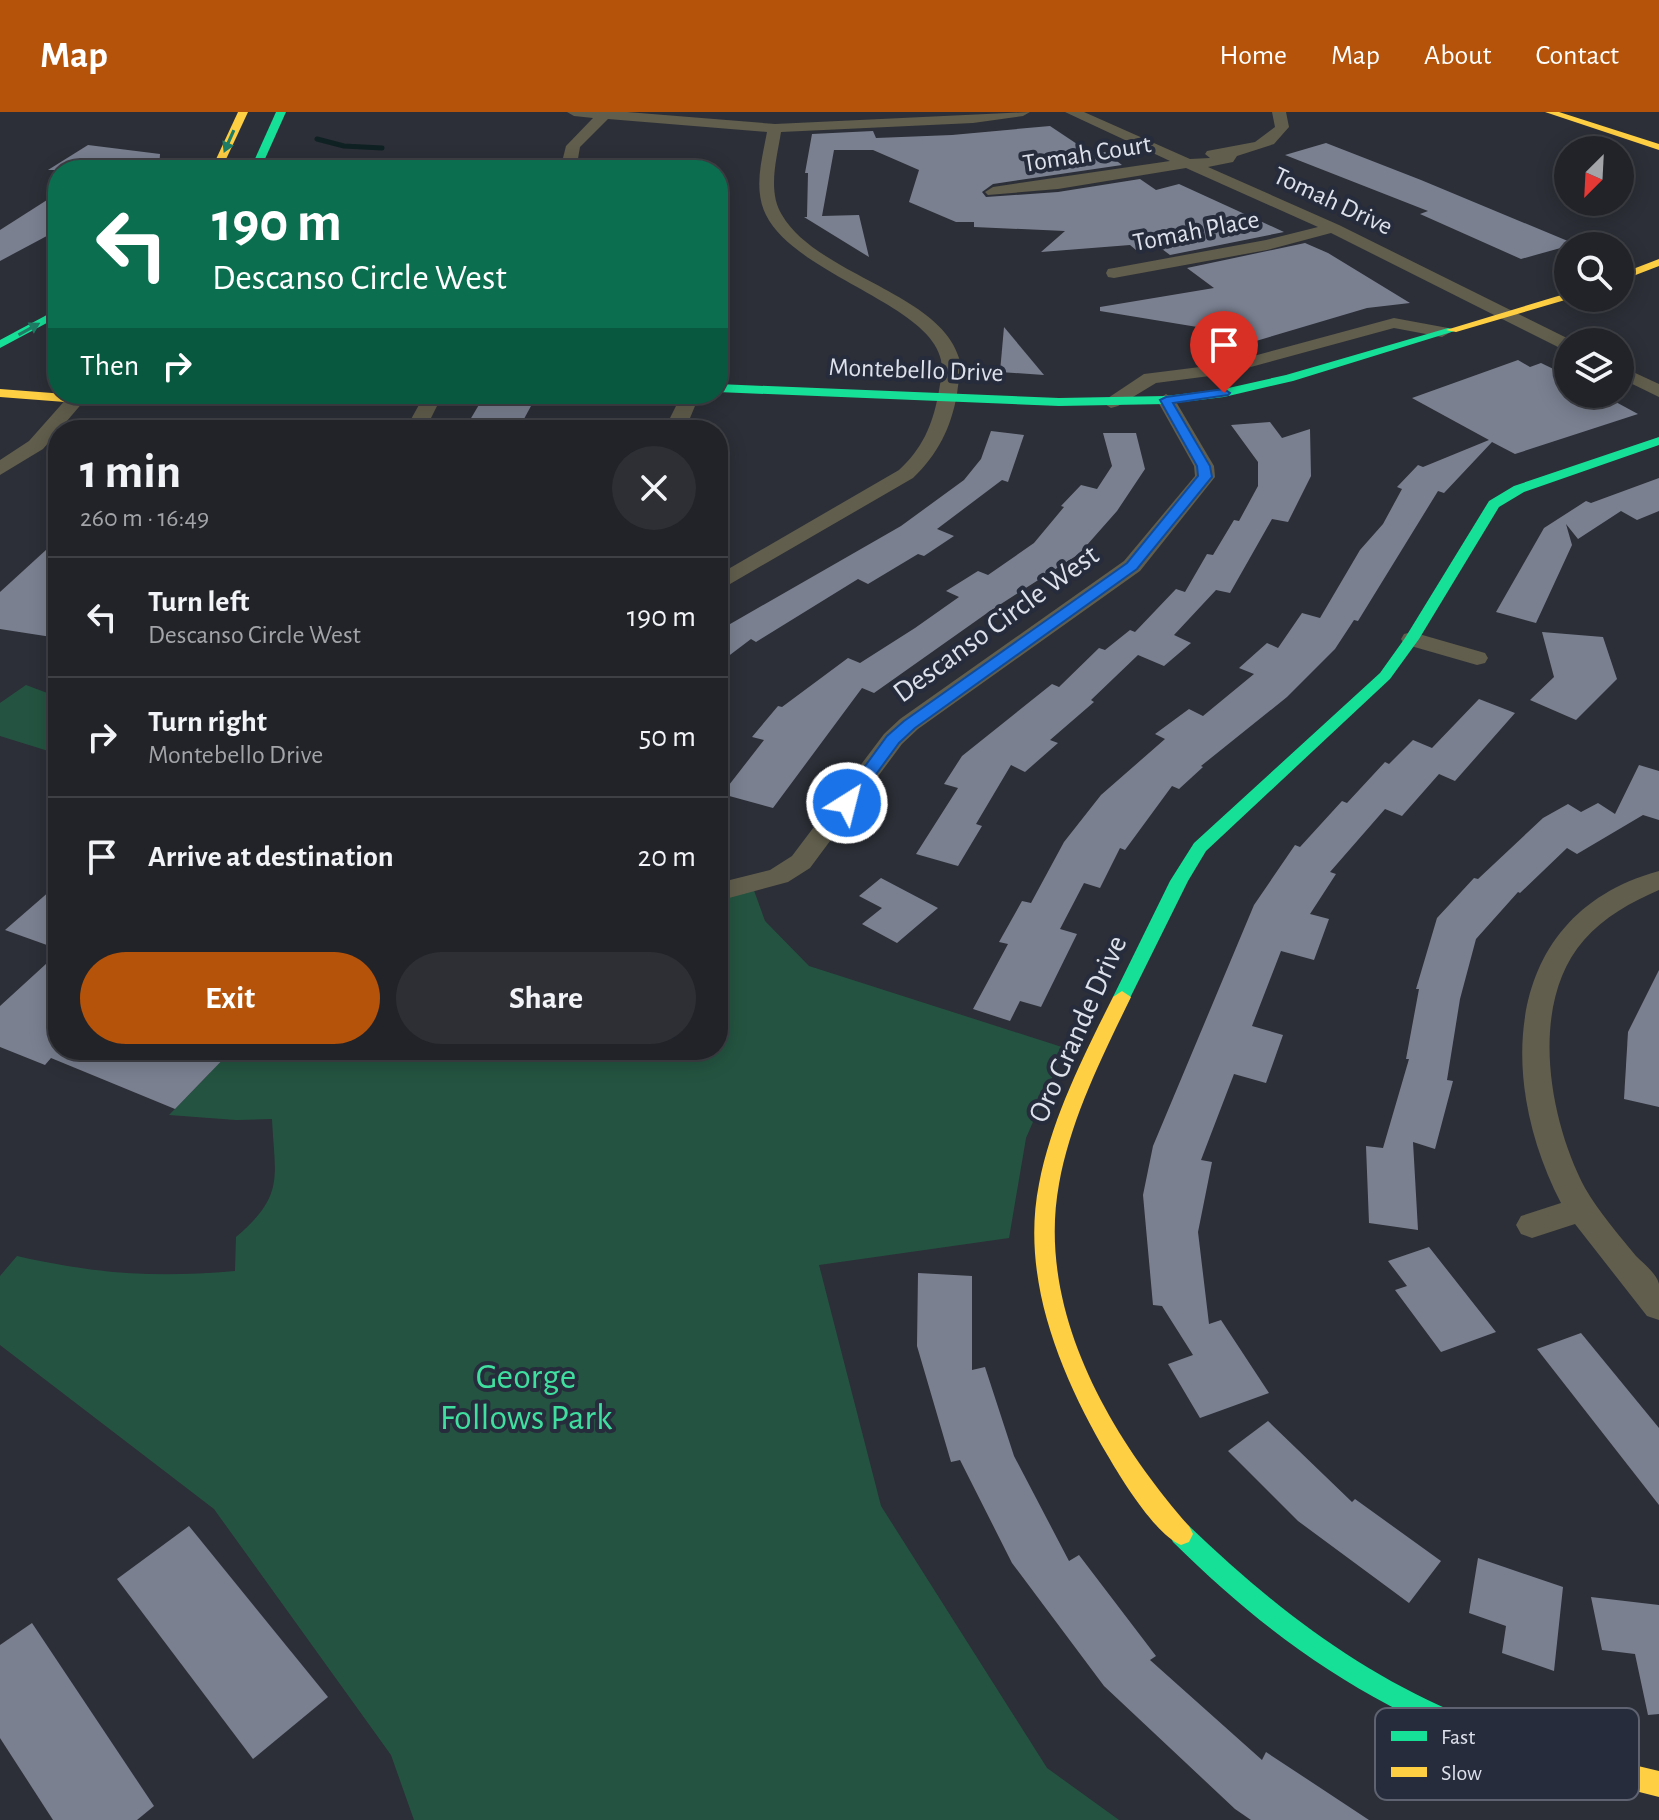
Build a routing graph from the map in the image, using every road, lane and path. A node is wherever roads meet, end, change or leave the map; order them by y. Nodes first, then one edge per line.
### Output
1 (243, 112) edge
2 (281, 112) edge
3 (574, 112) edge
4 (1023, 112) edge
5 (1072, 112) edge
6 (1279, 112) edge
7 (1550, 112) edge
8 (1597, 112) edge
9 (604, 115) junction
10 (775, 128) junction
11 (1659, 132) edge
12 (1659, 147) edge
13 (221, 160) edge
14 (259, 160) edge
15 (570, 160) edge
16 (1189, 163) junction
17 (993, 192) dead end
18 (1333, 228) junction
19 (1659, 262) edge
20 (1634, 272) edge
21 (1114, 273) dead end
22 (1554, 300) edge
23 (1505, 314) junction
24 (48, 318) edge
25 (1442, 332) junction
26 (1554, 338) edge
27 (0, 345) edge
28 (1634, 378) edge
29 (728, 388) edge
30 (1659, 391) edge
31 (0, 393) edge
32 (48, 398) edge
33 (947, 398) junction
34 (1166, 400) junction
35 (1111, 402) junction
36 (72, 404) edge
37 (686, 404) edge
38 (680, 418) dead end
39 (58, 420) edge
40 (48, 431) edge
41 (1659, 441) edge
42 (0, 469) edge
43 (728, 578) edge
44 (1412, 639) junction
45 (1477, 658) dead end
46 (1659, 880) edge
47 (728, 889) edge
48 (1583, 1209) junction
49 (1532, 1225) dead end
50 (1659, 1306) edge
51 (1419, 1708) edge
52 (1639, 1780) edge
53 (1659, 1784) edge

1 -> 13 main road
2 - 14 main road
3 - 9 street
4 - 10 street
5 - 16 street, Tomah Drive
6 - 16 street, Tomah Court
7 - 12 main road
8 - 11 main road
9 - 10 street
9 - 15 street
10 - 33 street
16 - 17 street, Tomah Court
16 - 18 street, Tomah Drive
18 - 21 street, Tomah Place
18 - 23 street, Tomah Drive
19 - 20 main road
22 - 23 main road, Montebello Drive
23 - 25 main road, Montebello Drive
23 - 26 street, Tomah Drive
27 -> 24 main road
25 - 34 main road, Montebello Drive
25 - 35 street, Montebello Drive
28 - 30 street
29 - 33 main road, Montebello Drive
31 - 32 main road
33 - 35 main road, Montebello Drive
33 - 43 street
34 - 35 main road, Montebello Drive
34 - 47 street, Descanso Circle West
36 - 39 street
37 - 38 street
40 - 42 street
41 - 44 main road, Oro Grande Drive
44 - 45 street
44 - 51 main road, Oro Grande Drive
46 - 48 street
48 - 49 street
48 - 50 street
52 - 53 main road, Oro Grande Drive

